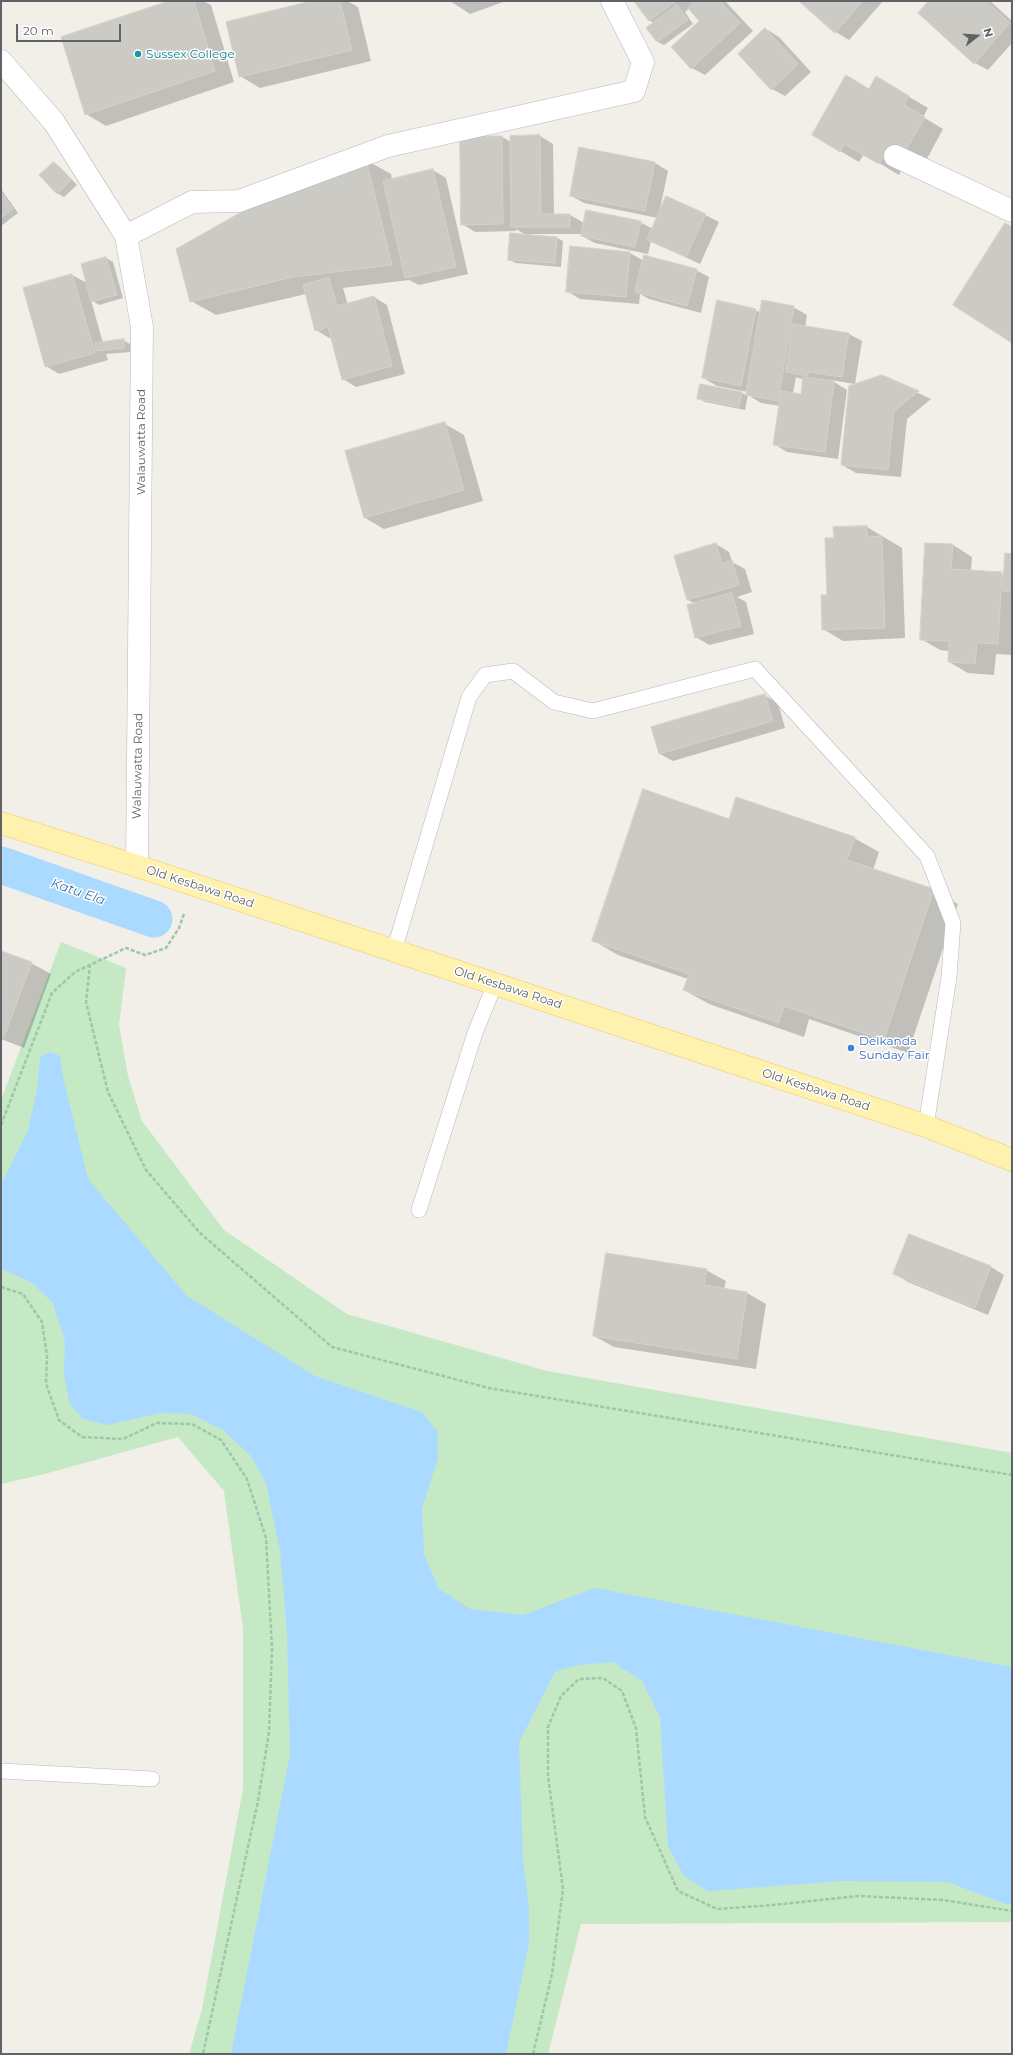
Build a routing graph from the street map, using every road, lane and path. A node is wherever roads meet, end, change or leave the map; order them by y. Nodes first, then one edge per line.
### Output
1 (612, 1) edge
2 (1, 61) edge
3 (895, 156) dead end
4 (1012, 211) edge
5 (126, 236) junction
6 (1, 824) edge
7 (137, 866) junction
8 (195, 885) junction
9 (394, 951) junction
10 (90, 965) junction
11 (495, 984) junction
12 (1, 1125) edge
13 (926, 1126) junction
14 (1012, 1160) edge
15 (419, 1210) dead end
16 (1, 1286) edge
17 (1012, 1476) edge
18 (1, 1771) edge
19 (152, 1779) dead end
20 (1012, 1911) edge
21 (203, 2054) edge
22 (533, 2054) edge

1 - 5 street
2 - 5 street, Walauwatta Road
3 - 4 street
5 - 7 street, Walauwatta Road
6 - 7 main road, Old Kesbawa Road
7 - 8 main road, Old Kesbawa Road
8 - 9 main road, Old Kesbawa Road
8 - 10 path
9 - 11 main road, Old Kesbawa Road
9 - 13 lane
10 - 12 path
10 - 17 path
11 - 13 main road, Old Kesbawa Road
11 - 15 lane
13 - 14 main road, Old Kesbawa Road
16 - 21 path
18 - 19 lane
20 - 22 path

